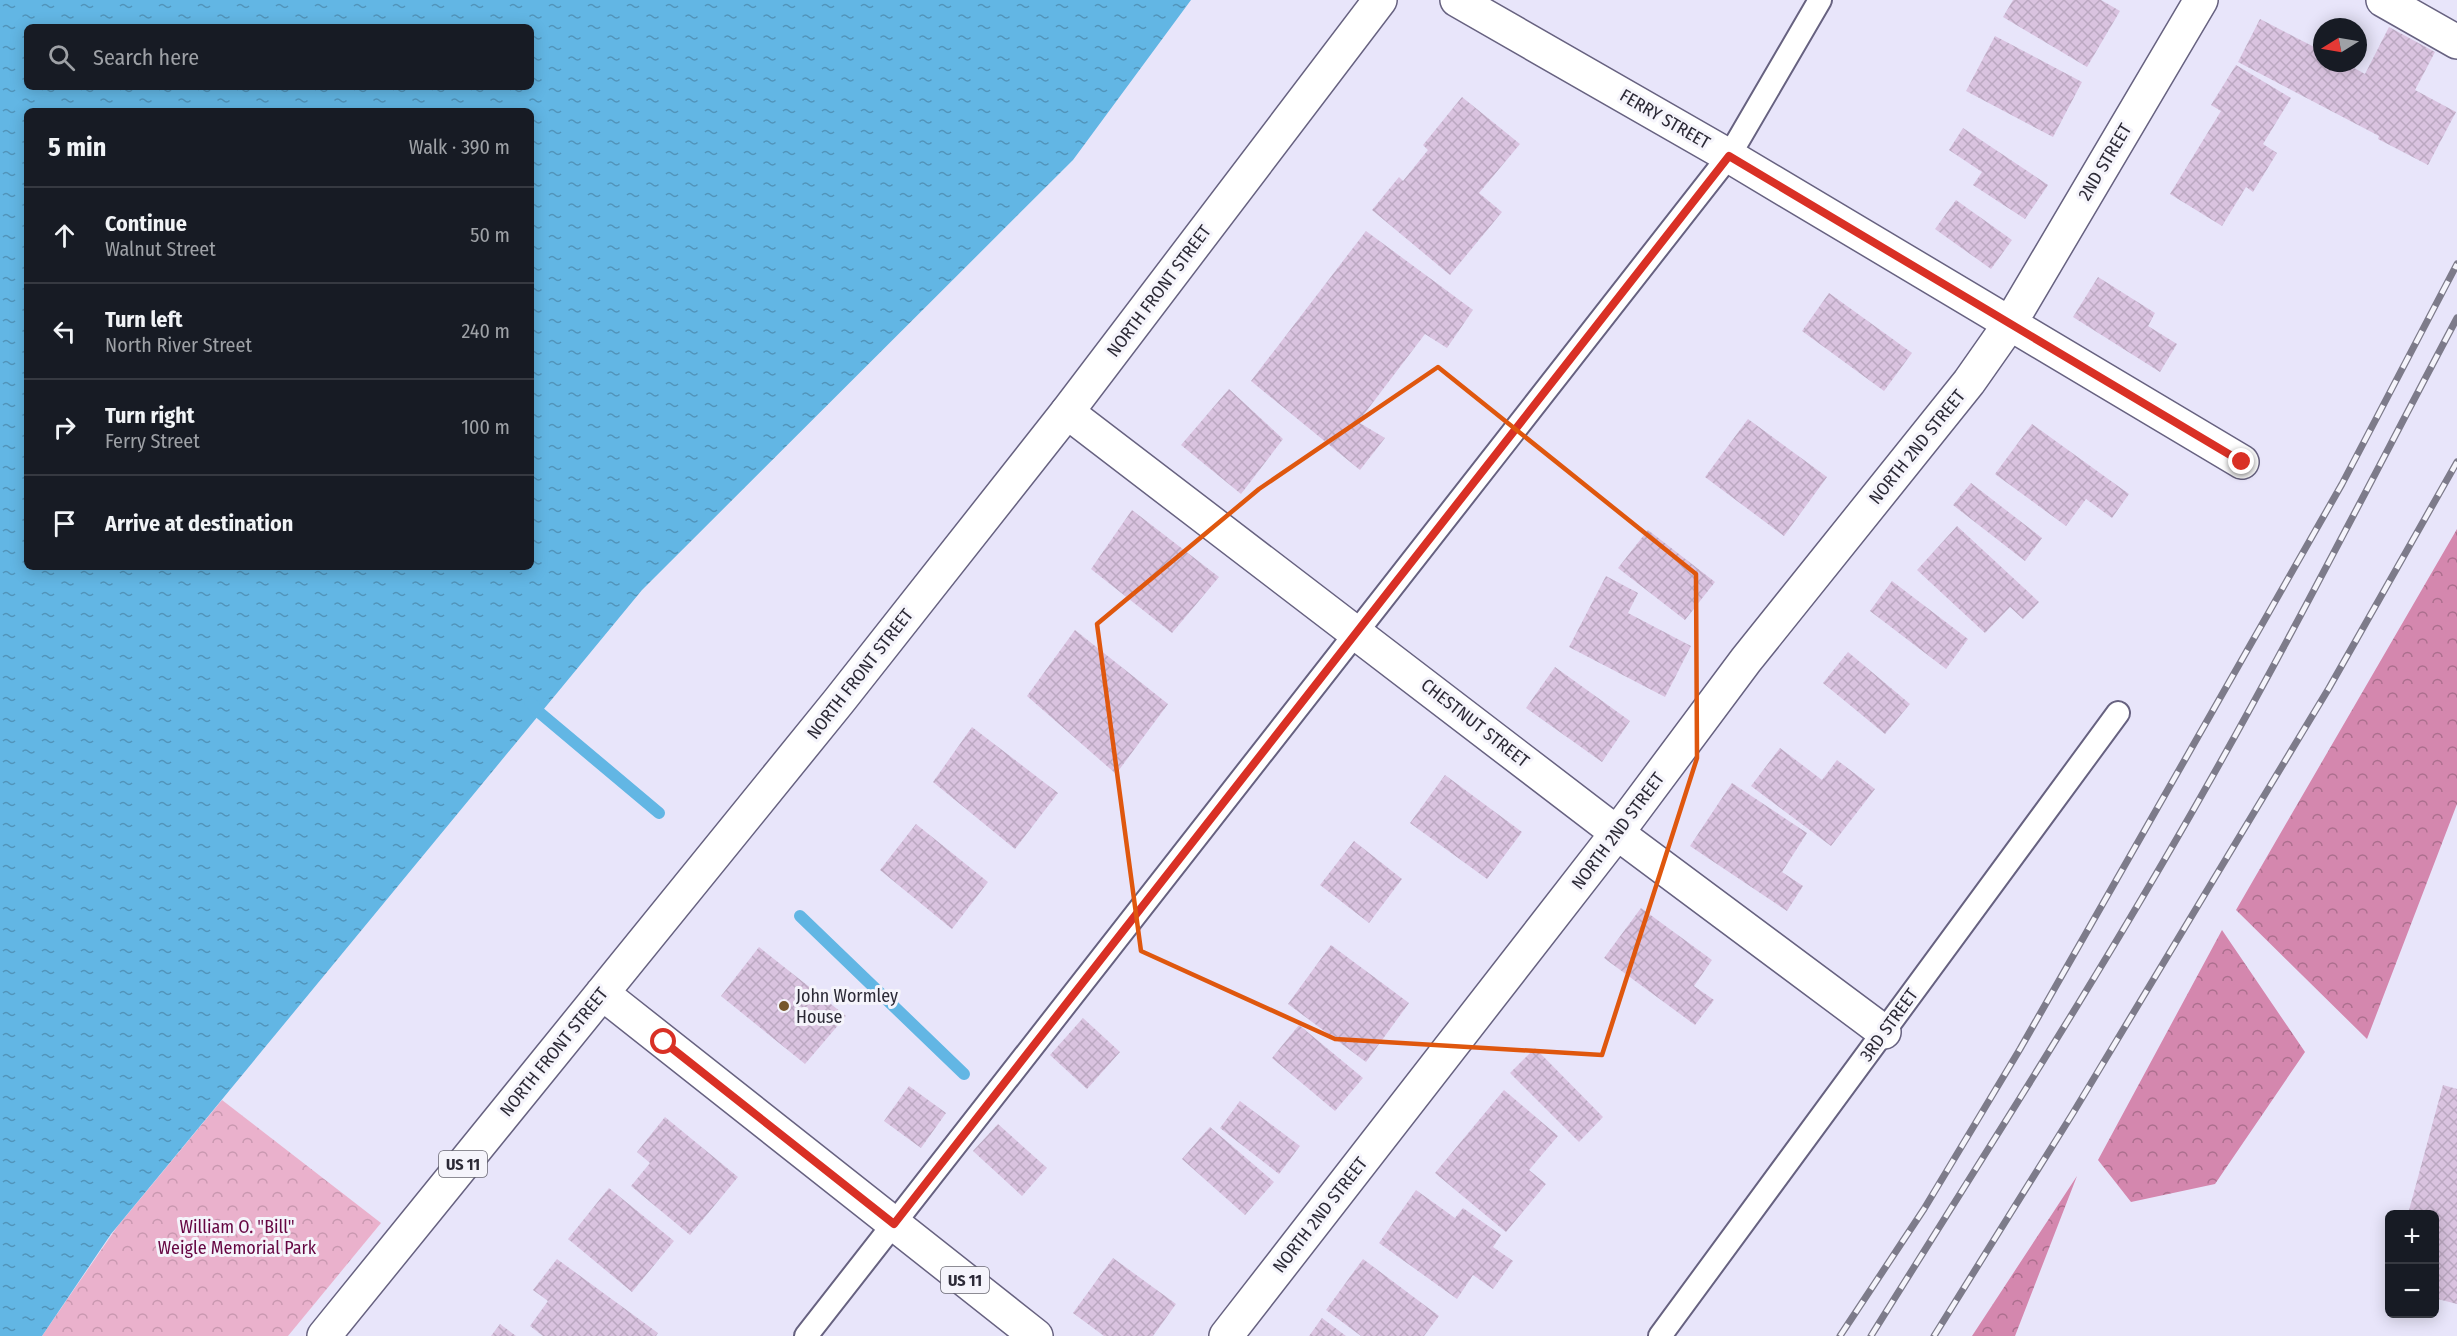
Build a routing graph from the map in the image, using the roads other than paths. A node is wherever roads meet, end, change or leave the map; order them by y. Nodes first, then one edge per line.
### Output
1 (1380, 0) edge
2 (1457, 0) edge
3 (1820, 0) edge
4 (2201, 0) edge
5 (2383, 0) edge
6 (2457, 42) edge
7 (1729, 156) junction
8 (2009, 325) junction
9 (1067, 412) junction
10 (2242, 462) dead end
11 (1357, 631) junction
12 (2118, 713) dead end
13 (1617, 833) junction
14 (602, 993) junction
15 (1884, 1032) junction
16 (894, 1224) junction
17 (324, 1336) edge
18 (806, 1336) edge
19 (1036, 1336) edge
20 (1226, 1336) edge
21 (1660, 1336) edge

1 - 9 street, NORTH FRONT STREET
2 - 7 street, FERRY STREET
3 - 7 lane
4 - 8 street, 2ND STREET
5 - 6 street
7 - 8 street, FERRY STREET
7 - 11 lane
8 - 10 street, FERRY STREET
8 - 13 street, NORTH 2ND STREET
9 - 11 street, CHESTNUT STREET
9 - 14 street, NORTH FRONT STREET
11 - 13 street, CHESTNUT STREET
11 - 16 lane
12 - 15 lane, 3RD STREET
13 - 15 street, CHESTNUT STREET
13 - 20 street, NORTH 2ND STREET
14 - 16 street, US 11
14 - 17 street, NORTH FRONT STREET / US 11
15 - 21 lane, 3RD STREET
16 - 18 lane
16 - 19 street, US 11

